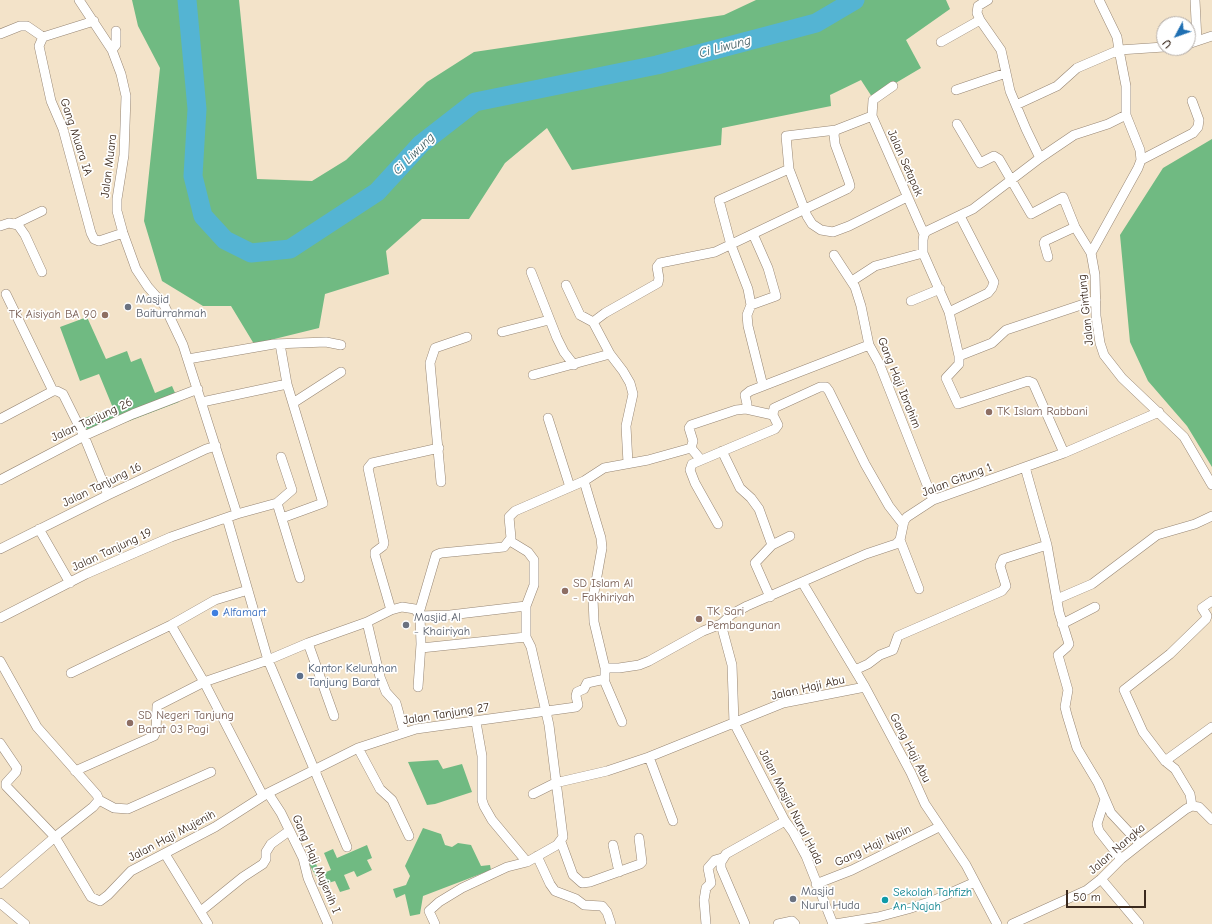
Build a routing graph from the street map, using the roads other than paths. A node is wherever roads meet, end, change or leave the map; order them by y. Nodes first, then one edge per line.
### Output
1 (79, 0) edge
2 (988, 0) edge
3 (1099, 0) edge
4 (1195, 0) edge
5 (980, 20) junction
6 (94, 21) junction
7 (116, 31) dead end
8 (0, 33) edge
9 (1212, 36) edge
10 (43, 37) junction
11 (1197, 41) joint
12 (941, 42) dead end
13 (1156, 48) edge
14 (112, 50) junction
15 (1119, 50) junction
16 (1006, 73) junction
17 (893, 86) dead end
18 (956, 90) dead end
19 (1192, 102) dead end
20 (1016, 105) junction
21 (1126, 115) junction
22 (872, 116) junction
23 (957, 124) dead end
24 (836, 130) junction
25 (1040, 158) junction
26 (1141, 160) junction
27 (789, 169) junction
28 (1013, 179) junction
29 (907, 197) junction
30 (805, 210) junction
31 (42, 211) dead end
32 (960, 216) junction
33 (15, 224) junction
34 (0, 226) edge
35 (1075, 227) junction
36 (123, 233) junction
37 (753, 234) junction
38 (924, 234) junction
39 (731, 245) junction
40 (923, 253) junction
41 (1091, 253) junction
42 (834, 255) dead end
43 (1048, 257) dead end
44 (42, 272) dead end
45 (531, 272) dead end
46 (852, 281) junction
47 (566, 285) dead end
48 (940, 289) junction
49 (6, 294) dead end
50 (1096, 300) junction
51 (911, 302) dead end
52 (751, 305) junction
53 (949, 312) junction
54 (549, 320) junction
55 (593, 322) junction
56 (502, 332) dead end
57 (467, 337) dead end
58 (280, 344) junction
59 (341, 345) dead end
60 (869, 345) junction
61 (610, 354) junction
62 (959, 356) junction
63 (188, 359) junction
64 (574, 365) junction
65 (341, 372) dead end
66 (533, 375) dead end
67 (287, 384) junction
68 (763, 386) junction
69 (198, 389) junction
70 (52, 392) junction
71 (202, 402) junction
72 (293, 403) junction
73 (746, 410) junction
74 (1159, 412) junction
75 (774, 415) junction
76 (1, 417) edge
77 (548, 418) dead end
78 (82, 433) junction
79 (216, 446) junction
80 (439, 448) junction
81 (691, 448) junction
82 (722, 451) junction
83 (1064, 453) junction
84 (281, 457) dead end
85 (701, 460) junction
86 (628, 463) junction
87 (1025, 467) junction
88 (0, 480) edge
89 (584, 481) junction
90 (440, 482) dead end
91 (1212, 485) edge
92 (570, 487) junction
93 (108, 494) junction
94 (933, 500) junction
95 (278, 503) junction
96 (237, 514) junction
97 (1212, 516) edge
98 (227, 518) junction
99 (282, 518) junction
100 (718, 524) dead end
101 (903, 524) junction
102 (38, 529) junction
103 (790, 536) dead end
104 (900, 540) junction
105 (510, 541) junction
106 (772, 544) junction
107 (1047, 545) junction
108 (0, 549) edge
109 (300, 578) dead end
110 (802, 582) junction
111 (70, 583) junction
112 (919, 589) dead end
113 (248, 590) junction
114 (770, 597) junction
115 (1057, 599) junction
116 (1212, 600) edge
117 (526, 606) junction
118 (1095, 607) dead end
119 (391, 610) junction
120 (418, 613) junction
121 (0, 618) edge
122 (367, 622) junction
123 (721, 624) junction
124 (1062, 624) junction
125 (171, 625) junction
126 (526, 637) junction
127 (308, 643) junction
128 (421, 648) junction
129 (268, 660) junction
130 (0, 661) edge
131 (605, 668) junction
132 (855, 670) junction
133 (71, 673) dead end
134 (604, 680) junction
135 (204, 682) junction
136 (418, 687) dead end
137 (865, 687) junction
138 (545, 712) junction
139 (334, 716) dead end
140 (476, 722) junction
141 (622, 722) dead end
142 (734, 723) junction
143 (1212, 727) edge
144 (404, 732) junction
145 (0, 743) edge
146 (358, 748) junction
147 (649, 757) junction
148 (1165, 761) junction
149 (313, 770) junction
150 (75, 771) junction
151 (211, 772) dead end
152 (555, 783) junction
153 (266, 794) junction
154 (534, 794) dead end
155 (1105, 799) junction
156 (98, 800) junction
157 (1192, 806) junction
158 (1212, 820) edge
159 (673, 821) dead end
160 (785, 821) junction
161 (939, 827) junction
162 (289, 831) junction
163 (409, 836) dead end
164 (54, 837) junction
165 (639, 838) dead end
166 (560, 842) junction
167 (1140, 844) junction
168 (613, 845) dead end
169 (347, 847) dead end
170 (165, 854) junction
171 (537, 856) junction
172 (722, 858) junction
173 (1121, 859) junction
174 (527, 862) junction
175 (620, 872) junction
176 (1102, 879) junction
177 (975, 882) junction
178 (0, 884) edge
179 (816, 884) junction
180 (0, 903) edge
181 (201, 911) junction
182 (880, 920) edge
183 (22, 923) edge
184 (208, 924) edge
185 (328, 924) edge
186 (435, 924) edge
187 (611, 924) edge
188 (706, 924) edge
189 (745, 924) edge
190 (778, 924) edge
191 (795, 924) edge
192 (834, 924) edge
193 (997, 924) edge
194 (1012, 924) edge
195 (1139, 924) edge

1 - 6 street, Jalan Muara
2 - 5 street
3 - 15 street
4 - 11 street
5 - 12 street
5 - 16 street
6 - 10 street
6 - 14 street, Jalan Muara
7 - 14 street
8 - 10 street
9 - 11 street
10 - 36 street, Gang Muara IA
13 - 15 street
14 - 36 street, Jalan Muara
15 - 20 street
15 - 21 street
16 - 18 street
16 - 20 street
17 - 22 street, Jalan Setapak
19 - 26 street
20 - 25 street
21 - 25 street
21 - 26 street
22 - 24 street
22 - 29 street, Jalan Setapak
23 - 28 street, Jalan Gintung
24 - 27 street
24 - 30 street
25 - 28 street
26 - 41 street
27 - 30 street
27 - 39 street
28 - 32 street
28 - 35 street, Jalan Gintung
29 - 30 street
29 - 38 street, Jalan Setapak
30 - 37 street
31 - 33 street
32 - 38 street
32 - 53 street
33 - 34 street
33 - 44 street
35 - 41 street, Jalan Gintung
35 - 43 street
36 - 63 street, Jalan Muara
37 - 39 street
37 - 52 street
38 - 40 street
39 - 52 street
39 - 55 street
40 - 46 street
40 - 48 street
41 - 50 street, Jalan Gintung
42 - 46 street, Gang Haji Ibrahim
45 - 54 street
46 - 60 street, Gang Haji Ibrahim
47 - 55 street
48 - 51 street
48 - 53 street
49 - 70 street
50 - 62 street
50 - 74 street, Jalan Gintung
52 - 68 street
53 - 62 street
54 - 56 street
54 - 64 street
55 - 61 street
57 - 80 street
58 - 59 street
58 - 63 street
58 - 67 street
60 - 68 street
60 - 94 street, Gang Haji Ibrahim
61 - 64 street
61 - 86 street
62 - 83 street
63 - 69 street, Jalan Muara
64 - 66 street
65 - 72 street
67 - 71 street
67 - 72 street
68 - 73 street
69 - 71 street, Jalan Muara
69 - 78 street, Jalan Tanjung 26
70 - 76 street
70 - 78 street
71 - 79 street, Jalan Muara
72 - 99 street
73 - 75 street
73 - 81 street
74 - 83 street, Jalan Gitung 1
74 - 91 street, Jalan Gintung
75 - 82 street
75 - 101 street
77 - 92 street
78 - 88 street, Jalan Tanjung 26
78 - 93 street
79 - 93 street, Jalan Tanjung 16
79 - 96 street, Jalan Muara
80 - 90 street
80 - 119 street
81 - 85 street
81 - 86 street
82 - 85 street
82 - 106 street
83 - 87 street, Jalan Gitung 1
84 - 95 street
85 - 100 street
86 - 89 street
87 - 94 street, Jalan Gitung 1
87 - 107 street
89 - 92 street
89 - 131 street
92 - 105 street
93 - 102 street, Jalan Tanjung 16
94 - 101 street, Jalan Gitung 1
95 - 96 street, Jalan Tanjung 19
95 - 99 street
96 - 98 street, Jalan Tanjung 19
97 - 115 street
98 - 111 street, Jalan Tanjung 19
98 - 113 street
99 - 109 street
101 - 104 street
102 - 108 street, Jalan Tanjung 16
102 - 111 street
103 - 106 street
104 - 110 street
104 - 112 street
105 - 117 street
105 - 120 street
106 - 114 street
107 - 115 street
107 - 132 street
110 - 114 street
110 - 132 street, Gang Haji Abu
111 - 121 street, Jalan Tanjung 19
113 - 125 street
113 - 129 street
114 - 123 street
115 - 124 street
116 - 148 street
117 - 120 street
117 - 126 street
118 - 124 street
119 - 120 street
119 - 122 street
120 - 128 street
122 - 127 street
122 - 144 street
123 - 131 street
123 - 142 street
124 - 155 street
125 - 133 street
125 - 135 street
126 - 128 street
126 - 138 street
127 - 129 street
127 - 139 street
128 - 136 street
129 - 135 street
129 - 149 street
130 - 150 street
131 - 134 street
132 - 137 street, Gang Haji Abu
134 - 138 street, Jalan Tanjung 27
134 - 141 street
135 - 150 street
135 - 153 street
137 - 142 street, Jalan Haji Abu
137 - 161 street, Gang Haji Abu
138 - 140 street, Jalan Tanjung 27
138 - 152 street
140 - 144 street, Jalan Tanjung 27
140 - 174 street
142 - 147 street, Jalan Haji Abu
142 - 160 street, Jalan Masjid Nurul Huda
143 - 148 street
144 - 146 street, Jalan Tanjung 27
145 - 164 street
146 - 149 street, Jalan Tanjung 27
146 - 163 street
147 - 152 street, Jalan Haji Abu
147 - 159 street
148 - 157 street
149 - 153 street, Jalan Tanjung 27
149 - 169 street
150 - 156 street
151 - 156 street
152 - 154 street, Jalan Haji Abu
152 - 166 street
153 - 162 street, Gang Haji Mujenih I
153 - 170 street, Jalan Haji Mujenih
155 - 167 street
155 - 173 street
156 - 164 street
157 - 158 street
157 - 167 street, Jalan Nangka
160 - 172 street
160 - 179 street, Jalan Masjid Nurul Huda
161 - 177 street, Gang Haji Abu
161 - 179 street, Gang Haji Nipin
162 - 181 street
162 - 185 street, Gang Haji Mujenih I
164 - 170 street, Jalan Haji Mujenih
164 - 178 street
165 - 175 street
166 - 171 street
166 - 175 street
167 - 173 street, Jalan Nangka
168 - 175 street
170 - 181 street
171 - 174 street
171 - 187 street
172 - 188 street
172 - 189 street
173 - 176 street, Jalan Nangka
174 - 186 street
176 - 194 street, Jalan Nangka
176 - 195 street
177 - 182 street, Jalan Masjid Nurul Huda
177 - 193 street, Gang Haji Abu
179 - 192 street, Jalan Masjid Nurul Huda
180 - 183 street
181 - 184 street
182 - 192 street, Jalan Masjid Nurul Huda
190 - 191 street

